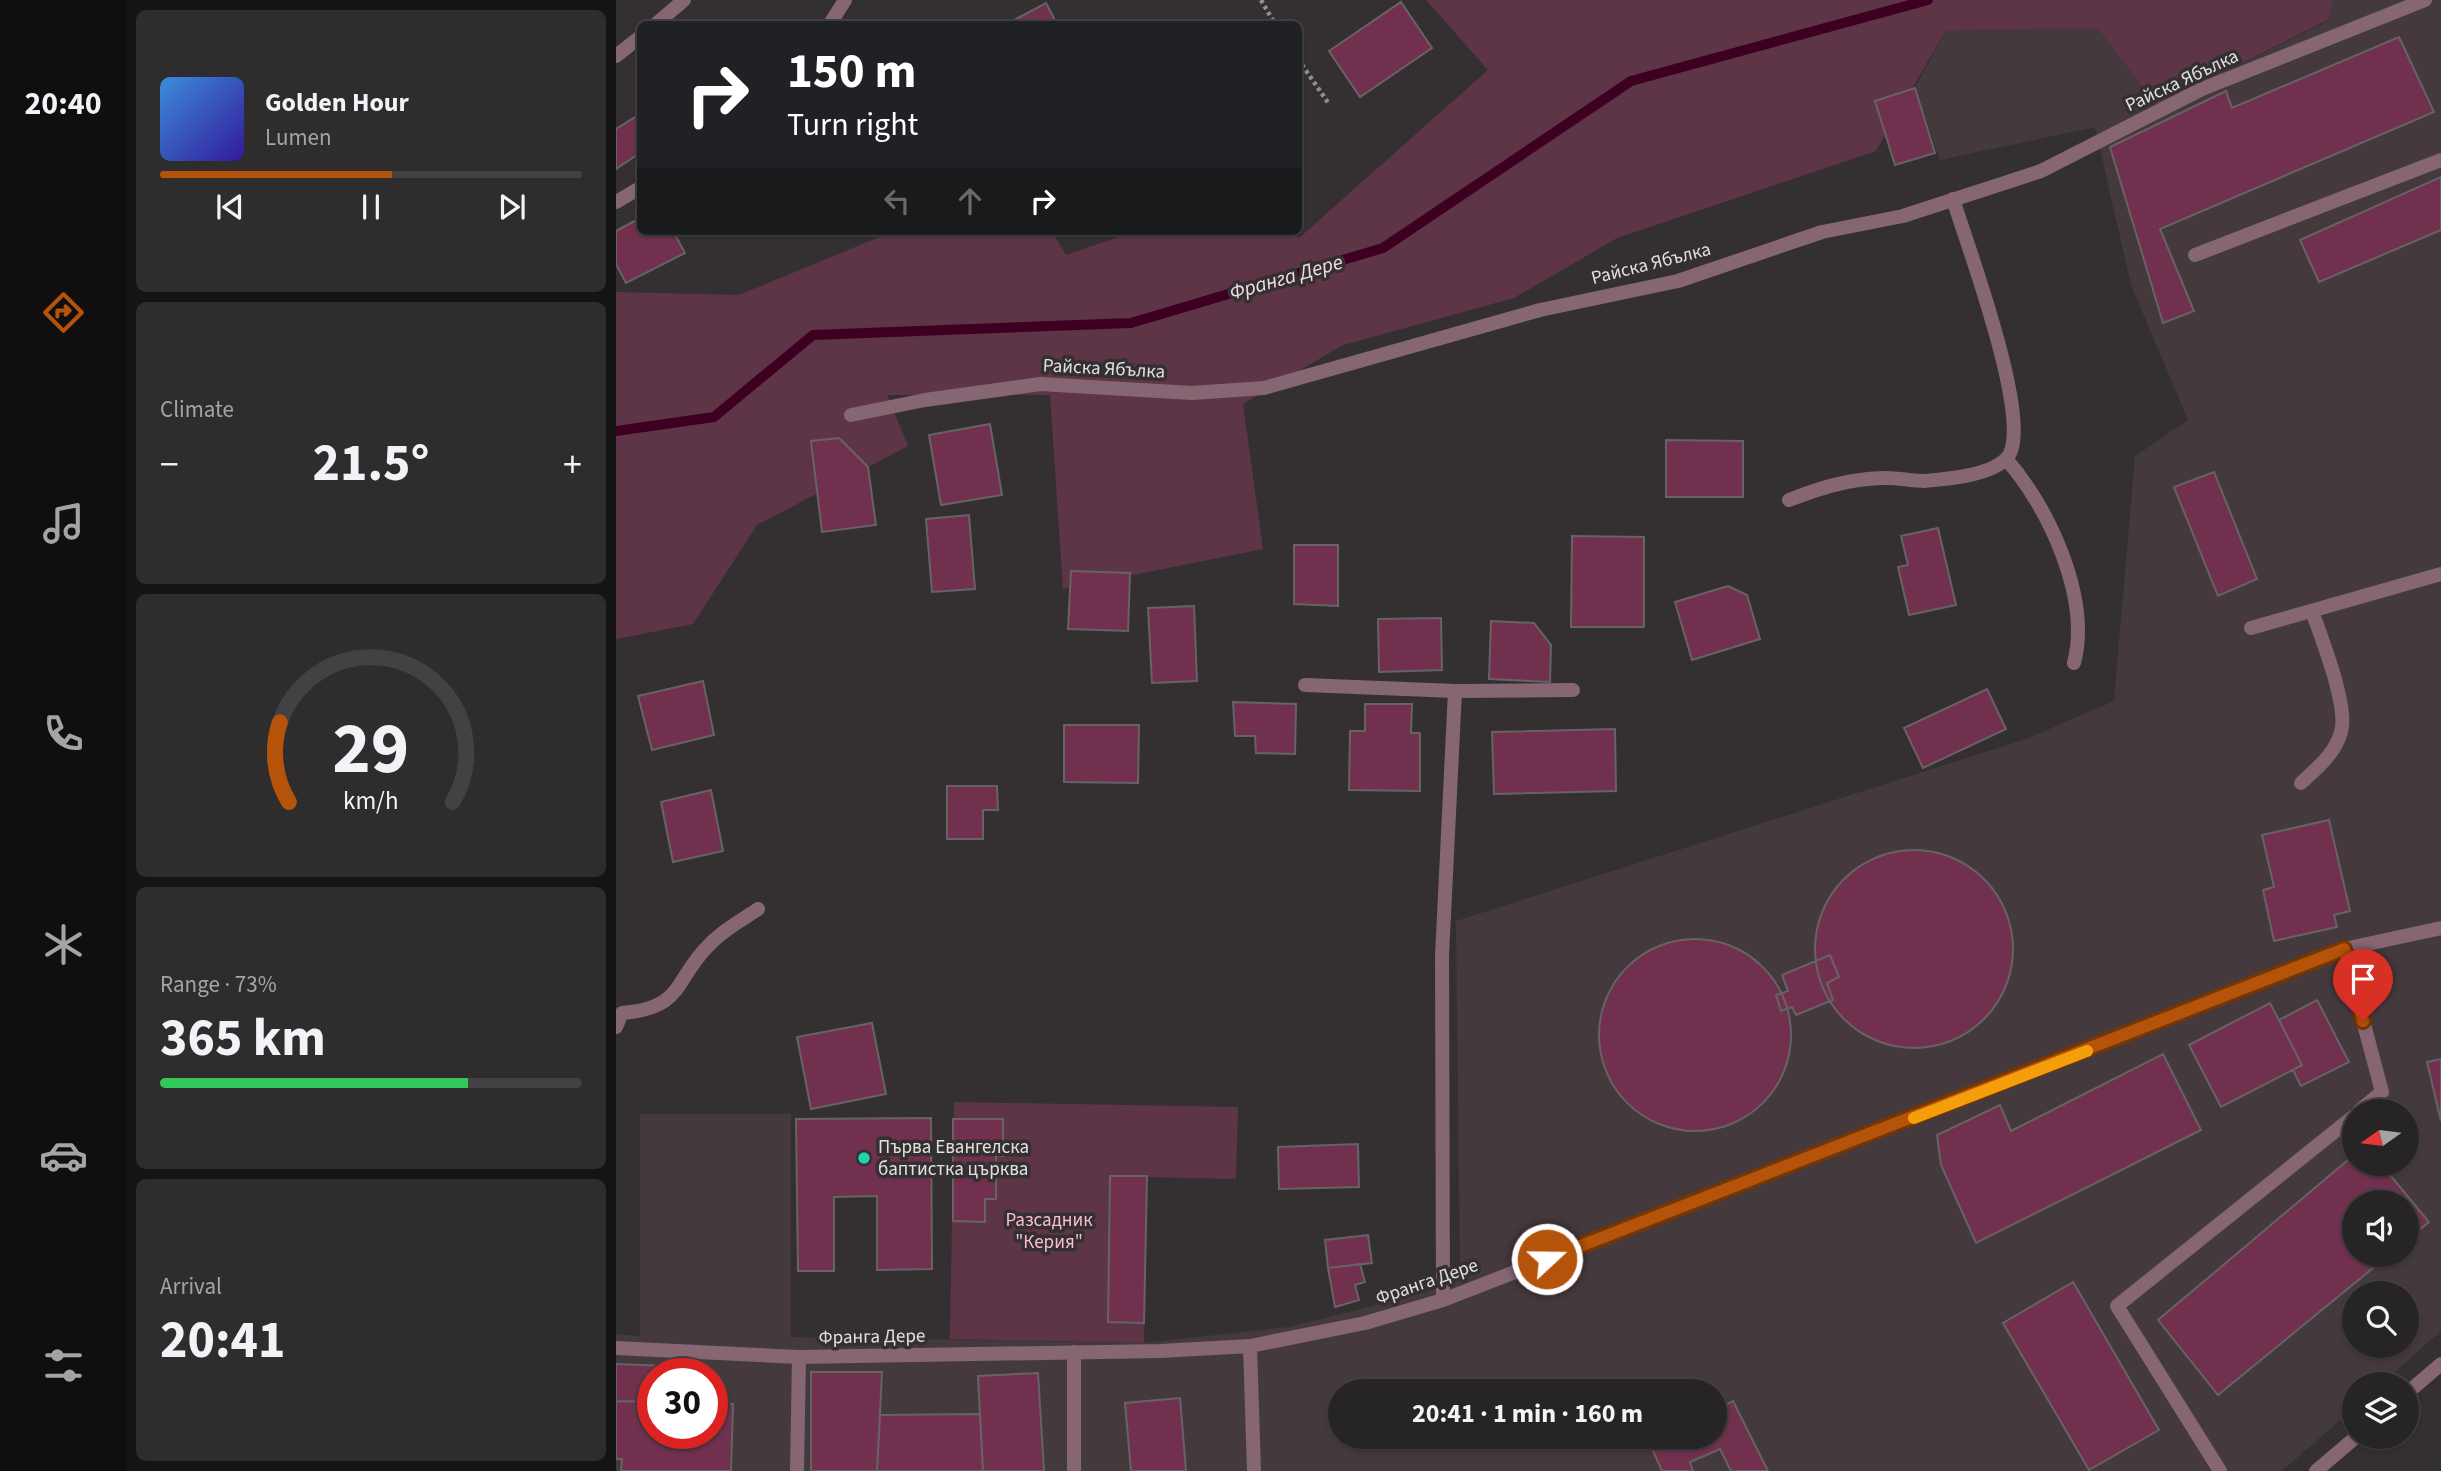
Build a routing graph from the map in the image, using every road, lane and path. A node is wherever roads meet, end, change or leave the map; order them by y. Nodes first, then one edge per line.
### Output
1 (684, 0) edge
2 (845, 0) edge
3 (1261, 0) edge
4 (2425, 0) edge
5 (660, 21) edge
6 (832, 21) edge
7 (1273, 21) edge
8 (637, 39) edge
9 (616, 56) edge
10 (1302, 65) edge
11 (1329, 104) dead end
12 (2441, 160) edge
13 (637, 190) edge
14 (1953, 199) junction
15 (616, 202) edge
16 (2195, 255) dead end
17 (851, 415) dead end
18 (2006, 459) junction
19 (1789, 500) dead end
20 (2441, 574) edge
21 (2312, 611) junction
22 (2251, 628) dead end
23 (2074, 663) dead end
24 (1305, 685) dead end
25 (1573, 690) dead end
26 (1455, 691) junction
27 (2301, 783) dead end
28 (758, 909) dead end
29 (2441, 928) edge
30 (2344, 949) junction
31 (616, 1027) edge
32 (2374, 1099) edge
33 (2342, 1126) edge
34 (1443, 1300) junction
35 (1250, 1346) junction
36 (616, 1348) edge
37 (1074, 1352) junction
38 (799, 1357) junction
39 (2441, 1364) edge
40 (2419, 1383) edge
41 (2342, 1449) edge
42 (797, 1471) edge
43 (1074, 1471) edge
44 (1254, 1471) edge
45 (2220, 1471) edge
46 (2316, 1471) edge

1 - 5 street
2 - 6 street
3 - 7 path
4 - 14 street, Райска Ябълка
8 - 9 street
10 - 11 path
12 - 16 street
13 - 15 street
14 - 17 street, Райска Ябълка
14 - 18 street
18 - 19 street
18 - 23 street
20 - 21 street
21 - 22 street
21 - 27 street
24 - 26 street
25 - 26 street
26 - 34 street
28 - 31 street
29 - 30 street, Франга Дере
30 - 32 street
30 - 34 street, Франга Дере
33 - 45 street
34 - 35 street, Франга Дере
35 - 37 street, Франга Дере
35 - 44 street
36 - 38 street, Франга Дере
37 - 38 street, Франга Дере
37 - 43 street
38 - 42 street
39 - 40 street
41 - 46 street

